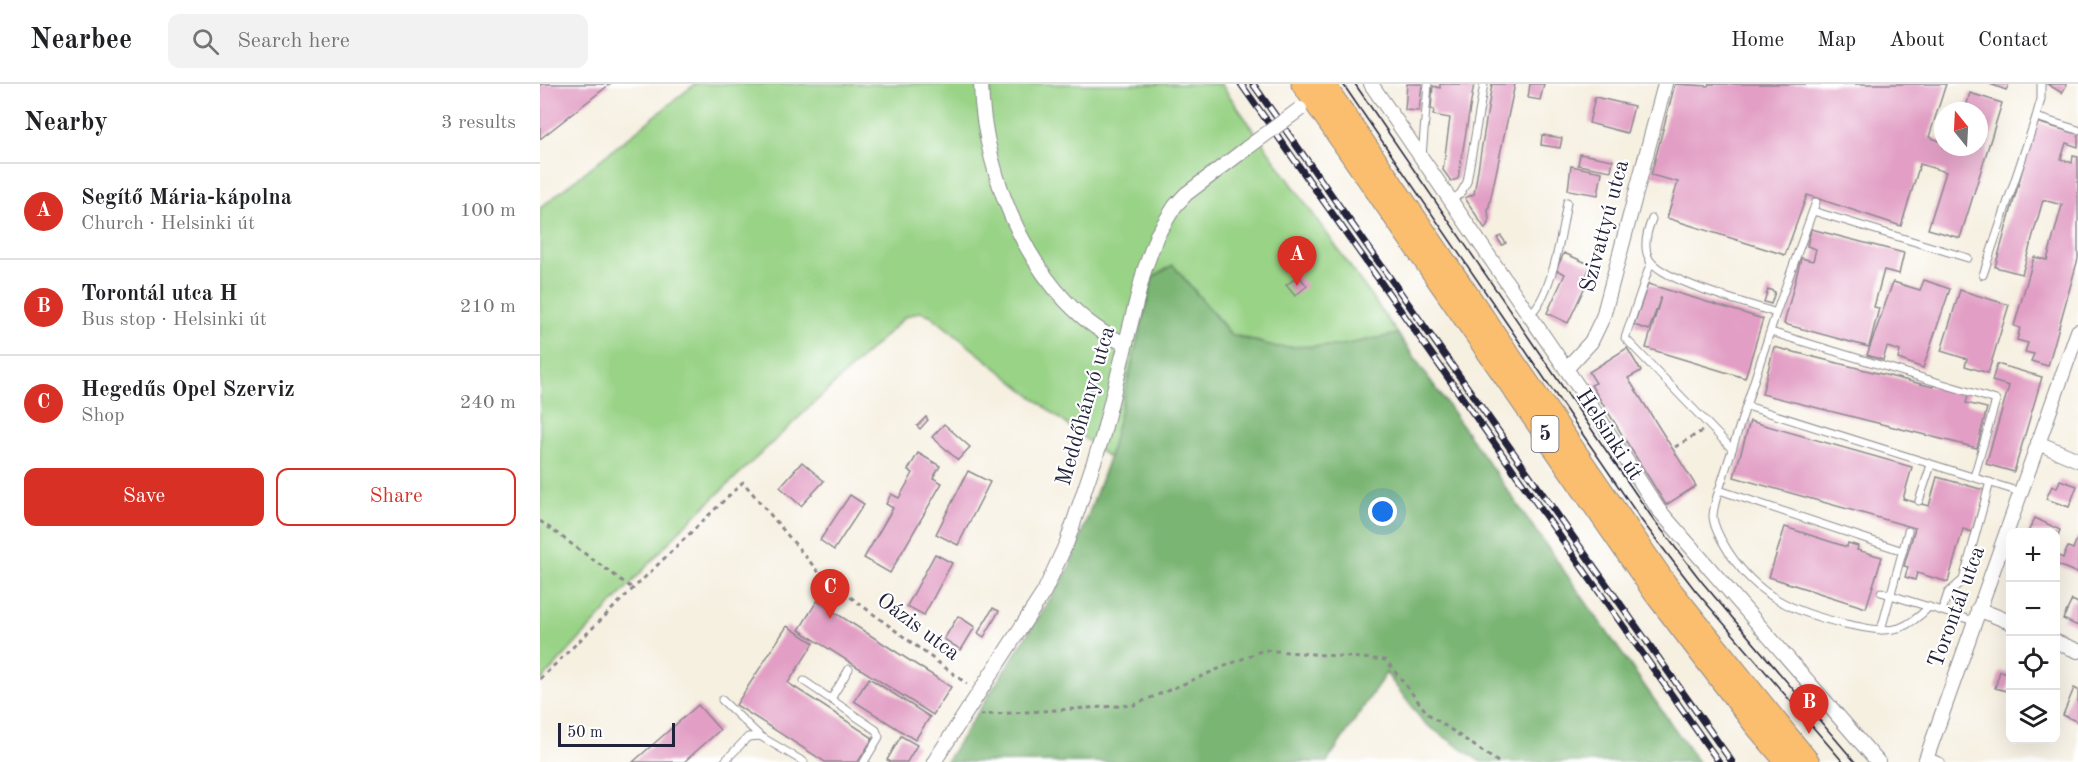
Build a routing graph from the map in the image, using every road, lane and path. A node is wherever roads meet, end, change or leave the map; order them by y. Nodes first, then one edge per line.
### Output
1 (981, 84) edge
2 (1371, 84) edge
3 (1428, 84) edge
4 (1484, 84) edge
5 (1665, 84) edge
6 (2041, 84) edge
7 (1311, 92) edge
8 (2036, 117) junction
9 (2078, 130) edge
10 (1422, 158) junction
11 (1451, 200) junction
12 (1567, 202) dead end
13 (1816, 202) dead end
14 (1813, 212) junction
15 (1652, 219) dead end
16 (1875, 220) dead end
17 (1872, 229) junction
18 (1968, 258) dead end
19 (1651, 262) junction
20 (1983, 275) dead end
21 (1776, 313) junction
22 (1529, 315) junction
23 (2078, 331) edge
24 (1771, 332) junction
25 (1126, 344) junction
26 (1566, 369) junction
27 (1747, 406) junction
28 (1710, 426) junction
29 (2038, 443) junction
30 (1675, 447) dead end
31 (1732, 449) junction
32 (2078, 460) edge
33 (1931, 465) junction
34 (1974, 477) junction
35 (1990, 482) junction
36 (1719, 490) junction
37 (2020, 492) junction
38 (1919, 501) dead end
39 (540, 522) edge
40 (1908, 531) dead end
41 (1903, 551) junction
42 (632, 588) junction
43 (1881, 592) dead end
44 (1891, 595) junction
45 (1929, 606) junction
46 (1942, 611) junction
47 (1976, 615) junction
48 (2006, 621) edge
49 (1881, 630) junction
50 (2060, 644) edge
51 (2078, 651) edge
52 (849, 669) dead end
53 (540, 680) edge
54 (804, 681) dead end
55 (978, 693) junction
56 (831, 699) junction
57 (722, 700) dead end
58 (963, 716) junction
59 (760, 736) junction
60 (1926, 759) edge
61 (724, 762) edge
62 (804, 762) edge
63 (864, 762) edge
64 (934, 762) edge
65 (1498, 762) edge
66 (1786, 762) edge
67 (1809, 762) edge
68 (1878, 762) edge
69 (1941, 762) edge

1 - 25 street
2 - 10 street, Helsinki út
3 - 10 lane
4 - 11 lane
5 - 26 street, Szivattyú utca
6 - 8 lane
7 - 25 street, Meddőhányó utca, bridge
7 - 66 main road, 5
7 - 67 main road, Helsinki út / 5
8 - 9 lane
8 - 20 lane
10 - 11 street, Helsinki út
11 - 22 street, Helsinki út
12 - 22 lane
13 - 14 lane
14 - 17 lane
14 - 21 lane
15 - 19 lane
16 - 17 lane
17 - 18 lane
19 - 21 lane
19 - 28 lane
21 - 24 lane
22 - 26 street, Helsinki út
23 - 29 street, Torontál utca
24 - 27 lane
24 - 34 lane
25 - 55 street, Meddőhányó utca
26 - 68 street, Helsinki út
27 - 31 lane
27 - 33 lane
28 - 30 path
28 - 31 lane
29 - 32 street
29 - 37 street, Torontál utca
31 - 36 lane
33 - 34 lane
33 - 38 lane
34 - 35 lane
35 - 37 lane
35 - 46 lane
36 - 41 lane
36 - 49 lane
37 - 47 street, Torontál utca
39 - 42 path
40 - 41 lane
41 - 44 lane
42 - 53 path
42 - 55 path, Oázis utca
43 - 44 lane
44 - 45 lane
44 - 49 lane
45 - 46 lane
45 - 49 lane
46 - 47 lane
47 - 48 street
47 - 60 street, Torontál utca
50 - 51 street
52 - 56 lane
54 - 56 lane
55 - 58 street, Meddőhányó utca
56 - 63 lane
57 - 59 lane
58 - 64 street, Meddőhányó utca
58 - 65 path
59 - 61 lane
59 - 62 lane
60 - 69 lane

